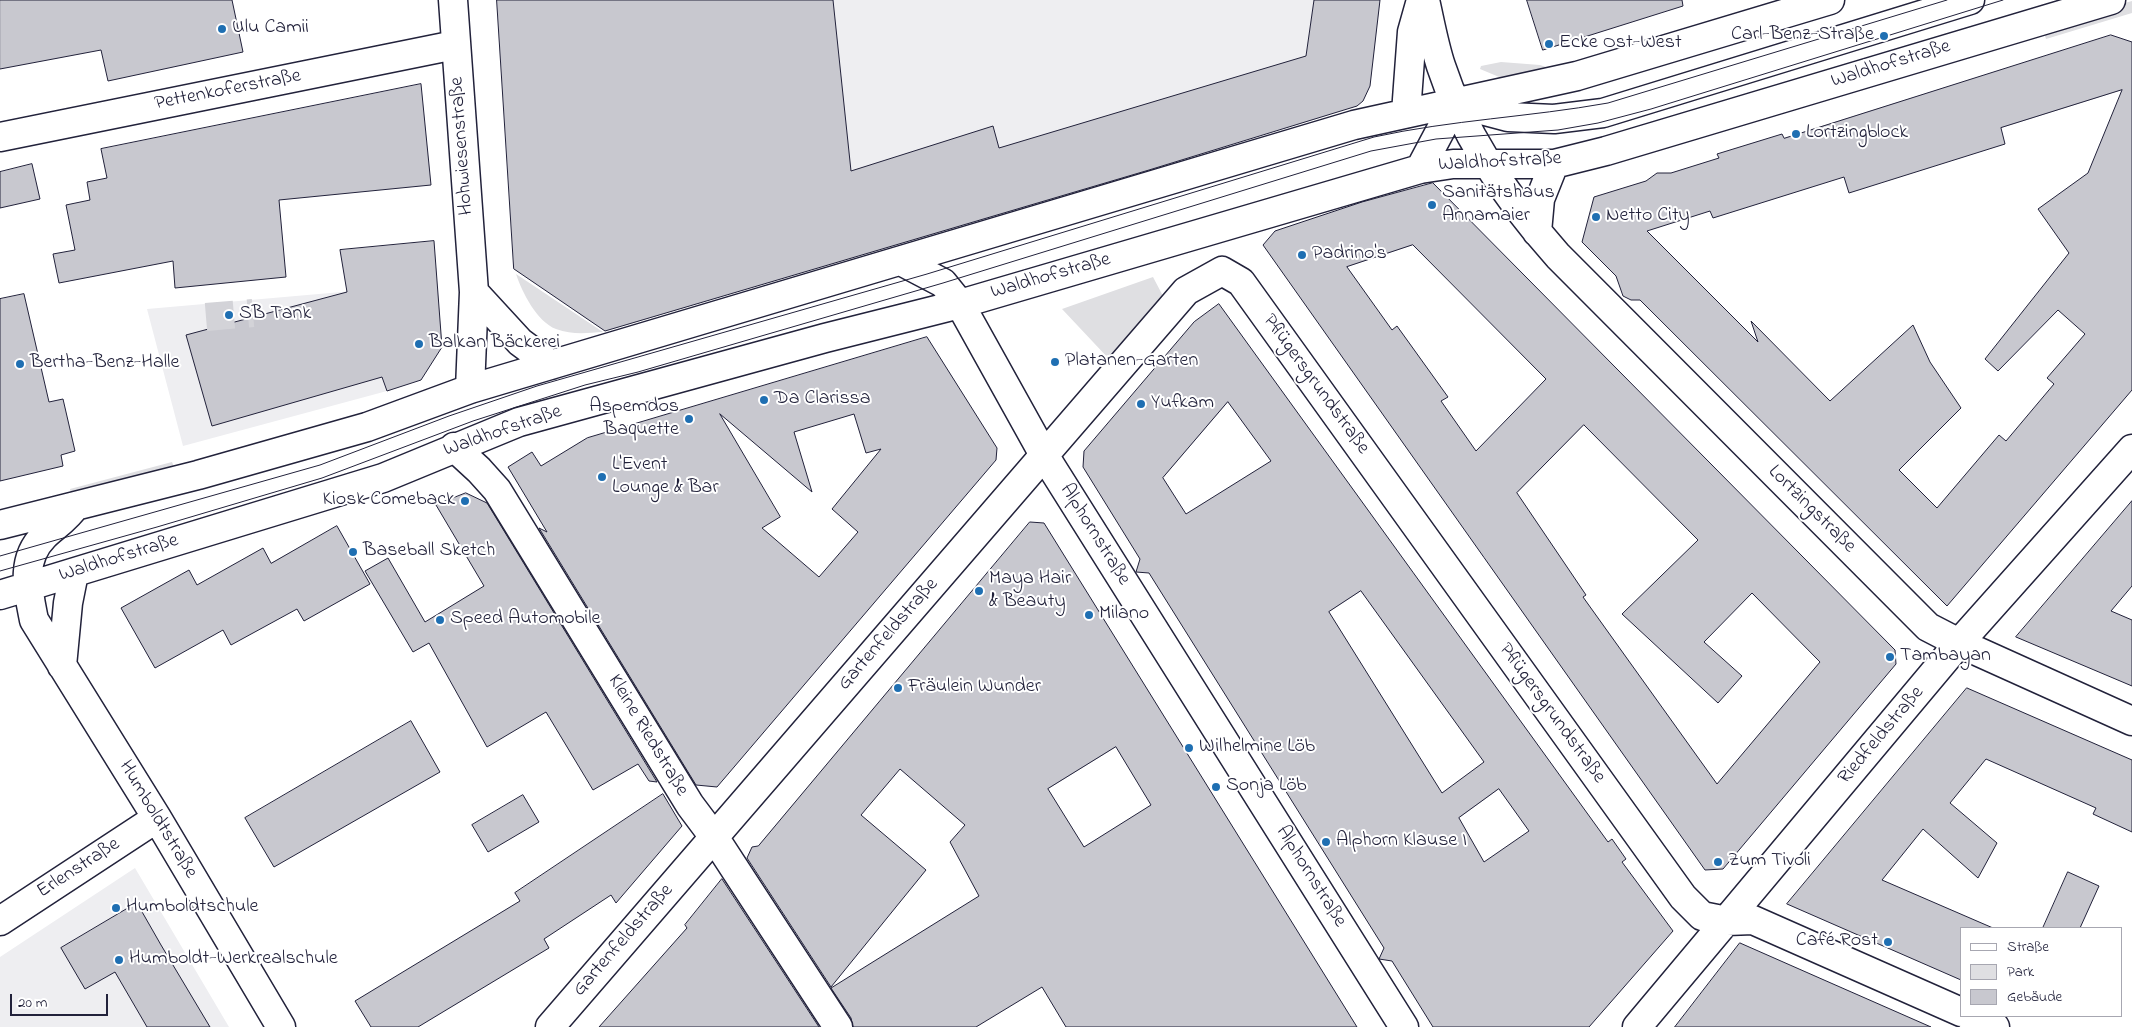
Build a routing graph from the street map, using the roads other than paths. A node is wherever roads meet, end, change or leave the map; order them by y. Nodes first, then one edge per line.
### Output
1 (453, 0) edge
2 (1421, 0) edge
3 (1425, 0) edge
4 (1830, 0) edge
5 (1970, 0) edge
6 (2111, 0) edge
7 (455, 45) junction
8 (1523, 87) junction
9 (1455, 102) junction
10 (1406, 113) junction
11 (1508, 117) junction
12 (0, 136) edge
13 (1488, 162) junction
14 (1554, 164) junction
15 (1420, 169) junction
16 (1537, 232) junction
17 (901, 261) junction
18 (1241, 282) joint
19 (474, 292) junction
20 (960, 304) junction
21 (551, 365) junction
22 (470, 389) junction
23 (454, 447) junction
24 (2132, 449) edge
25 (1044, 455) junction
26 (75, 506) junction
27 (0, 525) edge
28 (74, 573) junction
29 (27, 587) junction
30 (0, 595) edge
31 (1959, 643) junction
32 (62, 666) junction
33 (2132, 720) edge
34 (157, 818) junction
35 (714, 837) junction
36 (0, 920) edge
37 (1727, 921) junction
38 (1960, 1012) edge
39 (1972, 1017) edge
40 (281, 1027) edge
41 (550, 1027) edge
42 (838, 1027) edge
43 (1404, 1027) edge
44 (1637, 1027) edge
45 (1995, 1027) edge

1 - 7 street, Hohwiesenstraße
2 - 10 street
3 - 9 street
4 - 8 street
5 - 11 street
6 - 14 street, Waldhofstraße
7 - 12 street, Pettenkoferstraße
7 - 19 street, Hohwiesenstraße
8 - 9 street
8 - 11 street
9 - 10 street
9 - 11 street
9 - 13 street
9 - 15 street
10 - 17 street
11 - 13 street
13 - 14 street, Waldhofstraße
13 - 15 street, Waldhofstraße
13 - 16 street, Lortzingstraße
14 - 16 street
15 - 20 street, Waldhofstraße
16 - 31 street, Lortzingstraße
17 - 20 street, Alphornstraße
17 - 21 street
18 - 25 street, Gartenfeldstraße
18 - 37 street, Pflügersgrundstraße
19 - 21 street
19 - 22 street, Hohwiesenstraße
20 - 23 street, Waldhofstraße
20 - 25 street, Alphornstraße
21 - 22 street
22 - 26 street
23 - 28 street, Waldhofstraße
23 - 35 street, Kleine Riedstraße
24 - 31 street, Riedfeldstraße
25 - 35 street, Gartenfeldstraße
25 - 43 street, Alphornstraße
26 - 27 street
26 - 29 street, Humboldtstraße
28 - 29 street, Waldhofstraße
28 - 32 street
29 - 30 street, Waldhofstraße
29 - 32 street, Humboldtstraße
31 - 33 street, Lortzingstraße
31 - 37 street, Riedfeldstraße
32 - 34 street, Humboldtstraße
34 - 36 street, Erlenstraße
34 - 40 street, Humboldtstraße
35 - 41 street, Gartenfeldstraße
35 - 42 street, Kleine Riedstraße
37 - 38 street, Pflügersgrundstraße
37 - 44 street, Riedfeldstraße
39 - 45 street

